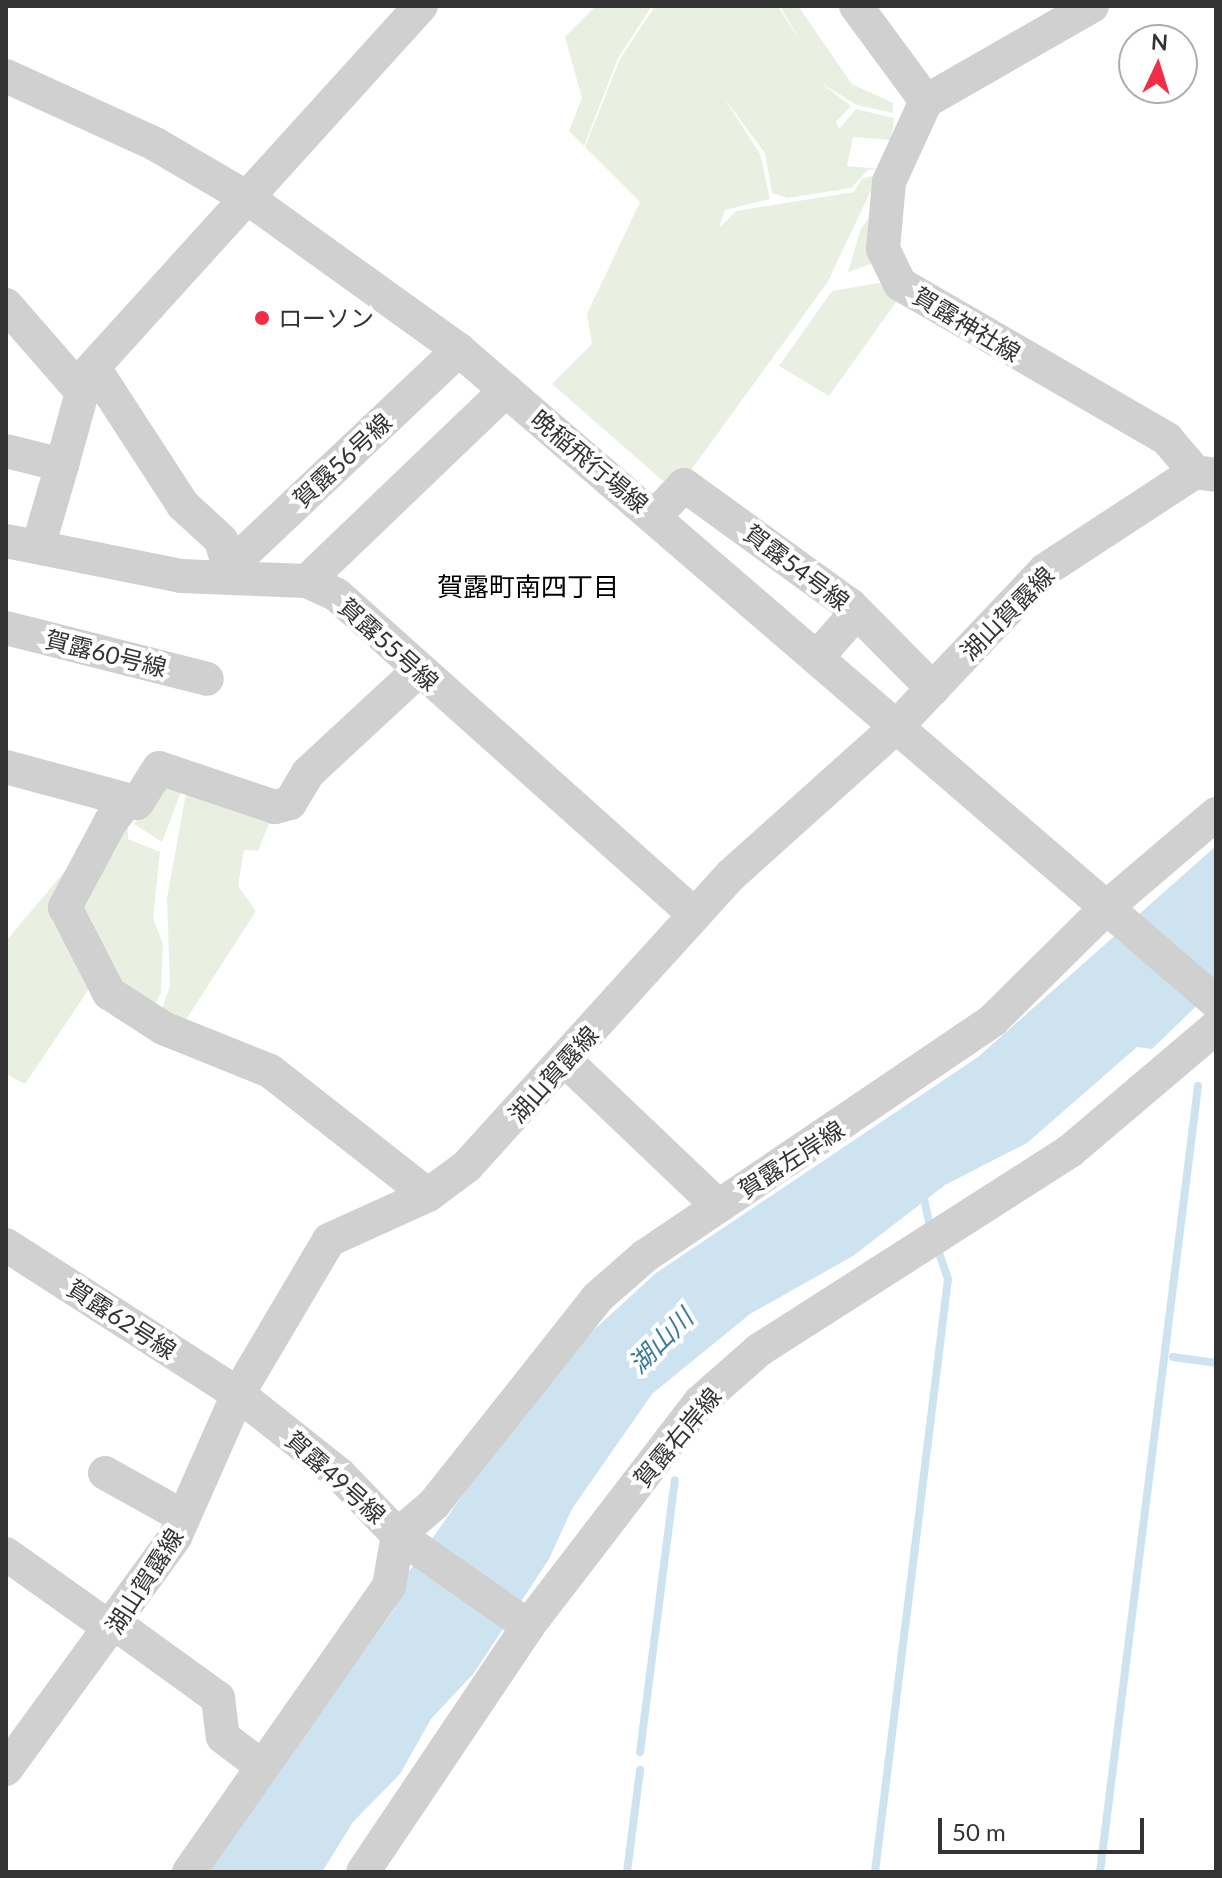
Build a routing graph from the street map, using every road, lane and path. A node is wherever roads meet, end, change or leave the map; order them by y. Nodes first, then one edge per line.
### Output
1 (421, 6) edge
2 (856, 6) edge
3 (1092, 6) edge
4 (6, 76) edge
5 (926, 101) junction
6 (249, 199) junction
7 (6, 305) edge
8 (459, 350) junction
9 (89, 381) junction
10 (506, 390) junction
11 (6, 451) edge
12 (62, 465) junction
13 (1205, 473) edge
14 (655, 516) junction
15 (22, 544) edge
16 (231, 576) junction
17 (307, 581) junction
18 (857, 612) junction
19 (6, 628) edge
20 (819, 655) junction
21 (418, 671) junction
22 (207, 679) dead end
23 (933, 689) junction
24 (899, 724) junction
25 (6, 767) edge
26 (128, 800) junction
27 (1216, 814) edge
28 (1116, 913) junction
29 (695, 915) junction
30 (1216, 1002) edge
31 (1210, 1044) edge
32 (567, 1062) junction
33 (428, 1195) junction
34 (718, 1206) junction
35 (6, 1245) edge
36 (238, 1394) junction
37 (105, 1473) dead end
38 (184, 1517) junction
39 (398, 1535) junction
40 (6, 1554) edge
41 (522, 1622) junction
42 (115, 1628) junction
43 (7, 1765) edge
44 (260, 1765) junction
45 (374, 1865) edge
46 (189, 1872) edge

1 - 6 street
2 - 5 street
3 - 5 street
4 - 6 street, 晩稲飛行場線
5 - 13 street, 賀露神社線
6 - 8 street, 晩稲飛行場線
6 - 9 street
7 - 9 street
8 - 10 street, 晩稲飛行場線
8 - 16 street, 賀露56号線
9 - 12 street
9 - 16 street
10 - 14 street, 晩稲飛行場線
10 - 17 street
11 - 12 street
12 - 15 street
13 - 23 street, 湖山賀露線
14 - 18 street, 賀露54号線
14 - 20 street, 晩稲飛行場線
15 - 16 street, 賀露55号線
16 - 17 street, 賀露55号線
17 - 21 street, 賀露55号線
18 - 20 street
18 - 23 street, 賀露54号線
19 - 22 street, 賀露60号線
20 - 24 street, 晩稲飛行場線
21 - 26 street
21 - 29 street, 賀露55号線
23 - 24 street, 湖山賀露線
24 - 28 street, 晩稲飛行場線
24 - 29 street, 湖山賀露線
25 - 26 street
26 - 33 street
27 - 28 street, 賀露左岸線
28 - 30 street, 晩稲飛行場線
28 - 34 street, 賀露左岸線
29 - 32 street, 湖山賀露線
31 - 41 street, 賀露右岸線
32 - 33 street, 湖山賀露線
32 - 34 street
33 - 36 street, 湖山賀露線
34 - 39 street, 賀露左岸線
35 - 36 street, 賀露62号線
36 - 38 street, 湖山賀露線
36 - 39 street, 賀露49号線
37 - 38 street
38 - 42 street, 湖山賀露線
39 - 41 street, 賀露49号線
39 - 44 street
40 - 42 street
41 - 45 street, 賀露右岸線
42 - 43 street, 湖山賀露線
42 - 44 street
44 - 46 street

